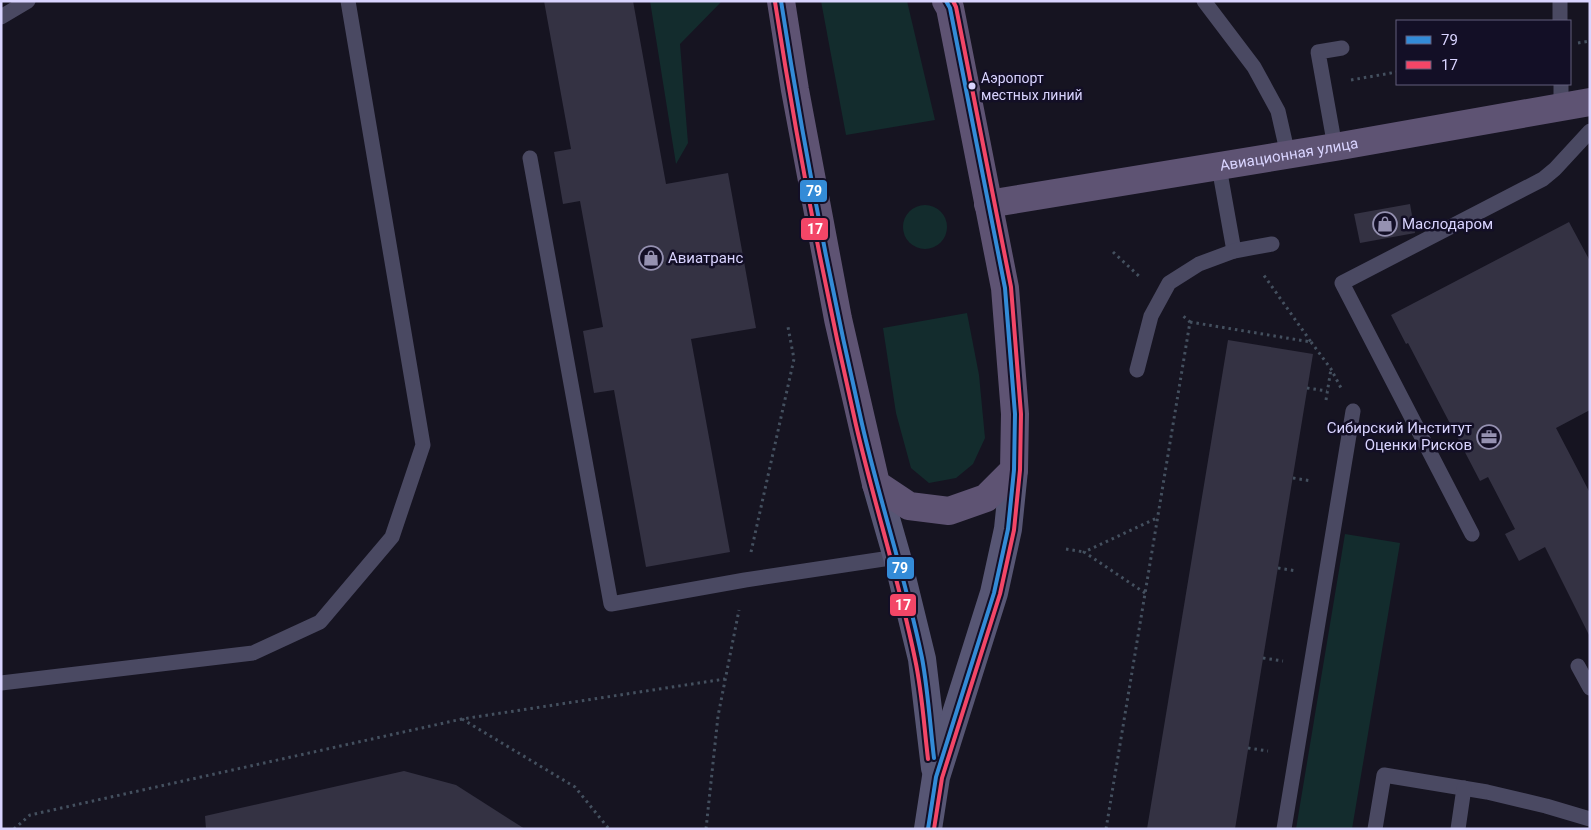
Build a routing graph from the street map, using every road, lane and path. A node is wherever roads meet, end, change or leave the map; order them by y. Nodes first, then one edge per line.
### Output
1 (28, 1) edge
2 (348, 1) edge
3 (946, 1) edge
4 (1204, 1) edge
5 (1560, 1) edge
6 (784, 4) edge
7 (1, 18) edge
8 (1560, 20) edge
9 (1342, 48) dead end
10 (1396, 72) edge
11 (1324, 84) junction
12 (1561, 95) edge
13 (1590, 102) edge
14 (1590, 132) edge
15 (1335, 147) junction
16 (1288, 155) junction
17 (530, 158) dead end
18 (1218, 166) junction
19 (988, 204) junction
20 (1272, 244) dead end
21 (1239, 250) junction
22 (1113, 252) dead end
23 (1161, 296) junction
24 (1190, 322) junction
25 (788, 327) dead end
26 (1311, 342) junction
27 (1137, 370) dead end
28 (1307, 388) dead end
29 (1327, 391) dead end
30 (1353, 411) joint
31 (1014, 470) junction
32 (1293, 478) dead end
33 (1312, 481) dead end
34 (876, 484) junction
35 (1157, 518) junction
36 (1472, 534) dead end
37 (1066, 549) dead end
38 (1084, 552) junction
39 (897, 557) junction
40 (1278, 568) dead end
41 (1297, 571) dead end
42 (745, 580) junction
43 (1145, 593) junction
44 (1263, 658) dead end
45 (1283, 661) dead end
46 (1578, 666) dead end
47 (725, 679) junction
48 (1, 683) edge
49 (1590, 688) edge
50 (462, 719) junction
51 (1248, 748) dead end
52 (1268, 751) dead end
53 (936, 777) junction
54 (1464, 788) junction
55 (1590, 819) edge
56 (14, 829) edge
57 (609, 829) edge
58 (706, 829) edge
59 (928, 829) edge
60 (1106, 829) edge
61 (1284, 829) edge
62 (1375, 829) edge
63 (1458, 829) edge

1 - 7 lane
2 - 48 lane
3 - 19 main road
4 - 16 lane
5 - 8 lane
6 - 34 main road
9 - 11 lane
10 - 11 path
11 - 15 lane
12 - 13 main road, Авиационная улица
12 - 15 main road, Авиационная улица
14 - 36 lane
15 - 16 main road, Авиационная улица
16 - 18 main road, Авиационная улица
17 - 42 lane
18 - 19 main road, Авиационная улица
18 - 21 lane
19 - 31 main road
20 - 21 lane
21 - 23 lane
21 - 26 path
22 - 23 path
23 - 24 path
23 - 27 lane
24 - 26 path
24 - 35 path
25 - 42 path
26 - 30 path
28 - 29 path
30 - 61 lane
31 - 34 main road
31 - 53 main road
32 - 33 path
34 - 39 main road
35 - 38 path
35 - 43 path
37 - 38 path
38 - 43 path
39 - 42 lane
39 - 53 main road
40 - 41 path
42 - 47 path
43 - 60 path
44 - 45 path
46 - 49 lane
47 - 50 path
47 - 58 path
50 - 56 path
50 - 57 path
51 - 52 path
53 - 59 main road
54 - 55 lane
54 - 62 lane
54 - 63 lane

